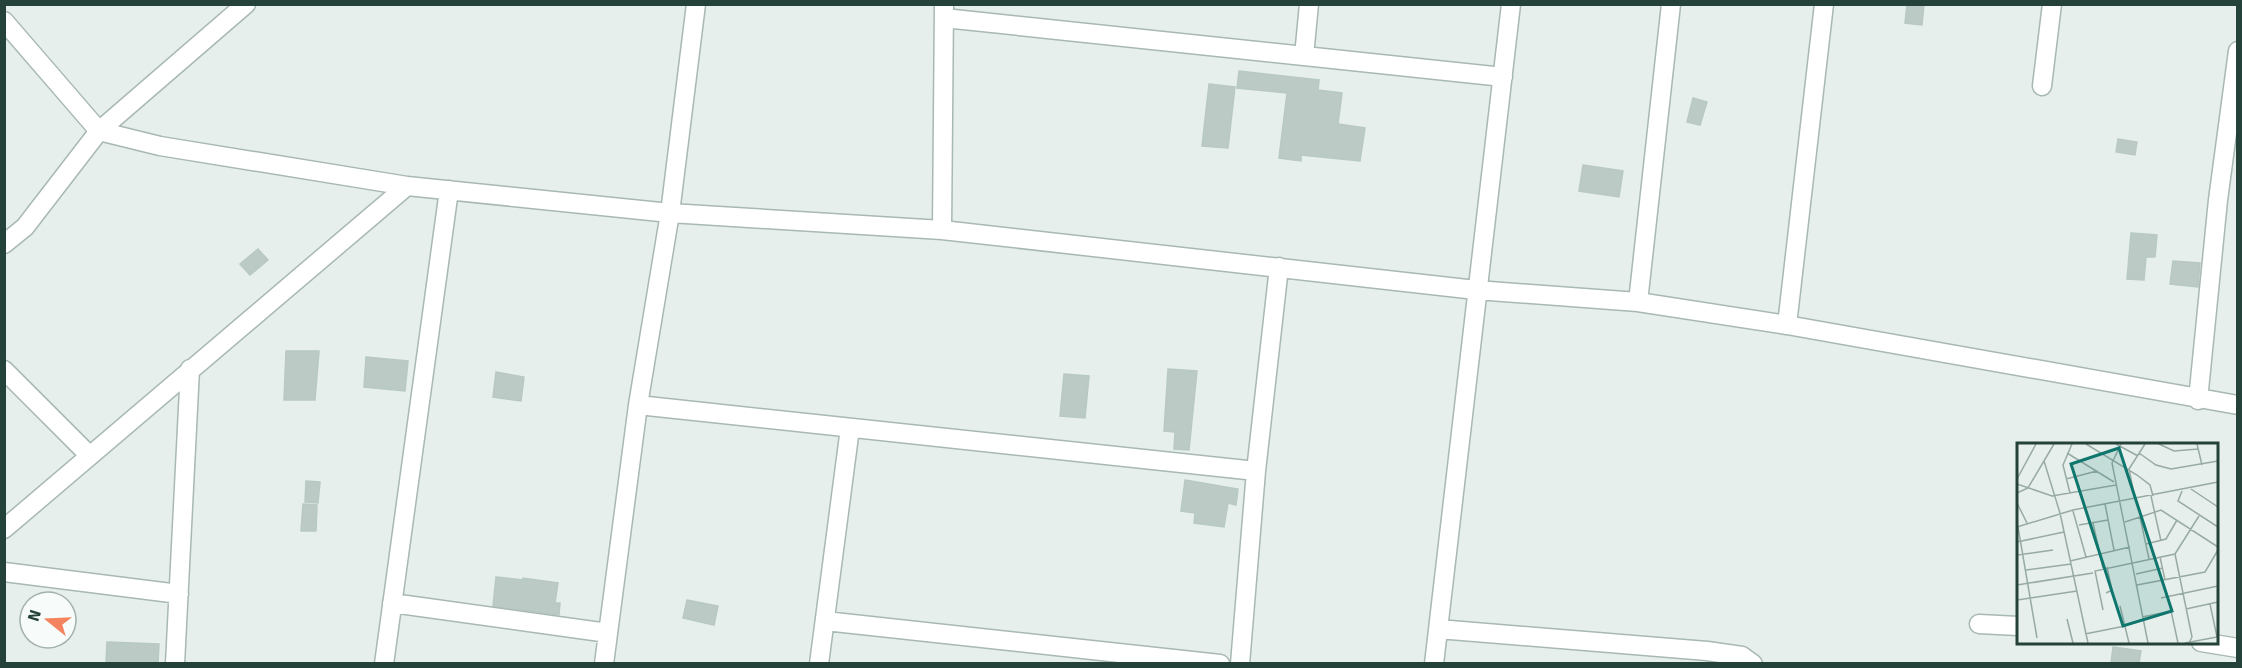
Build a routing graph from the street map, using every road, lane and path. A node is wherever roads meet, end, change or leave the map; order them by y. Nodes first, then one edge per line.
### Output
1 (246, 4) edge
2 (696, 4) edge
3 (1309, 4) edge
4 (1511, 4) edge
5 (1671, 4) edge
6 (1824, 4) edge
7 (2052, 4) edge
8 (944, 11) edge
9 (4, 21) edge
10 (2238, 51) edge
11 (1304, 56) junction
12 (1503, 77) junction
13 (2042, 86) dead end
14 (99, 131) junction
15 (407, 186) junction
16 (449, 190) junction
17 (670, 213) junction
18 (942, 230) junction
19 (4, 244) edge
20 (1279, 267) junction
21 (1476, 290) junction
22 (1638, 302) junction
23 (1787, 325) junction
24 (190, 369) junction
25 (4, 370) edge
26 (2198, 399) junction
27 (638, 405) junction
28 (2238, 405) edge
29 (850, 428) junction
30 (90, 456) junction
31 (1256, 471) junction
32 (4, 529) edge
33 (4, 572) edge
34 (179, 594) junction
35 (392, 603) junction
36 (825, 621) junction
37 (1979, 624) dead end
38 (2017, 626) edge
39 (1438, 629) junction
40 (608, 633) junction
41 (2213, 644) edge
42 (2238, 648) edge
43 (175, 663) edge
44 (384, 663) edge
45 (604, 663) edge
46 (819, 663) edge
47 (1220, 663) edge
48 (1240, 663) edge
49 (1434, 663) edge
50 (1753, 663) edge

1 - 14 street
2 - 17 street
3 - 11 street
4 - 12 street
5 - 22 street
6 - 23 street
7 - 13 street
8 - 11 street
8 - 18 street
9 - 14 street
10 - 26 street
11 - 12 street
12 - 21 street
14 - 15 street
14 - 19 street
15 - 16 street
15 - 24 street
16 - 17 street
16 - 35 street
17 - 18 street
17 - 27 street
18 - 20 street
20 - 21 street
20 - 31 street
21 - 22 street
21 - 39 street
22 - 23 street
23 - 26 street
24 - 30 street
24 - 34 street
25 - 30 street
26 - 28 street
27 - 29 street
27 - 40 street
29 - 31 street
29 - 36 street
30 - 32 street
31 - 48 street
33 - 34 street
34 - 43 street
35 - 40 street
35 - 44 street
36 - 46 street
36 - 47 street
37 - 38 street
39 - 49 street
39 - 50 street
40 - 45 street
41 - 42 street

